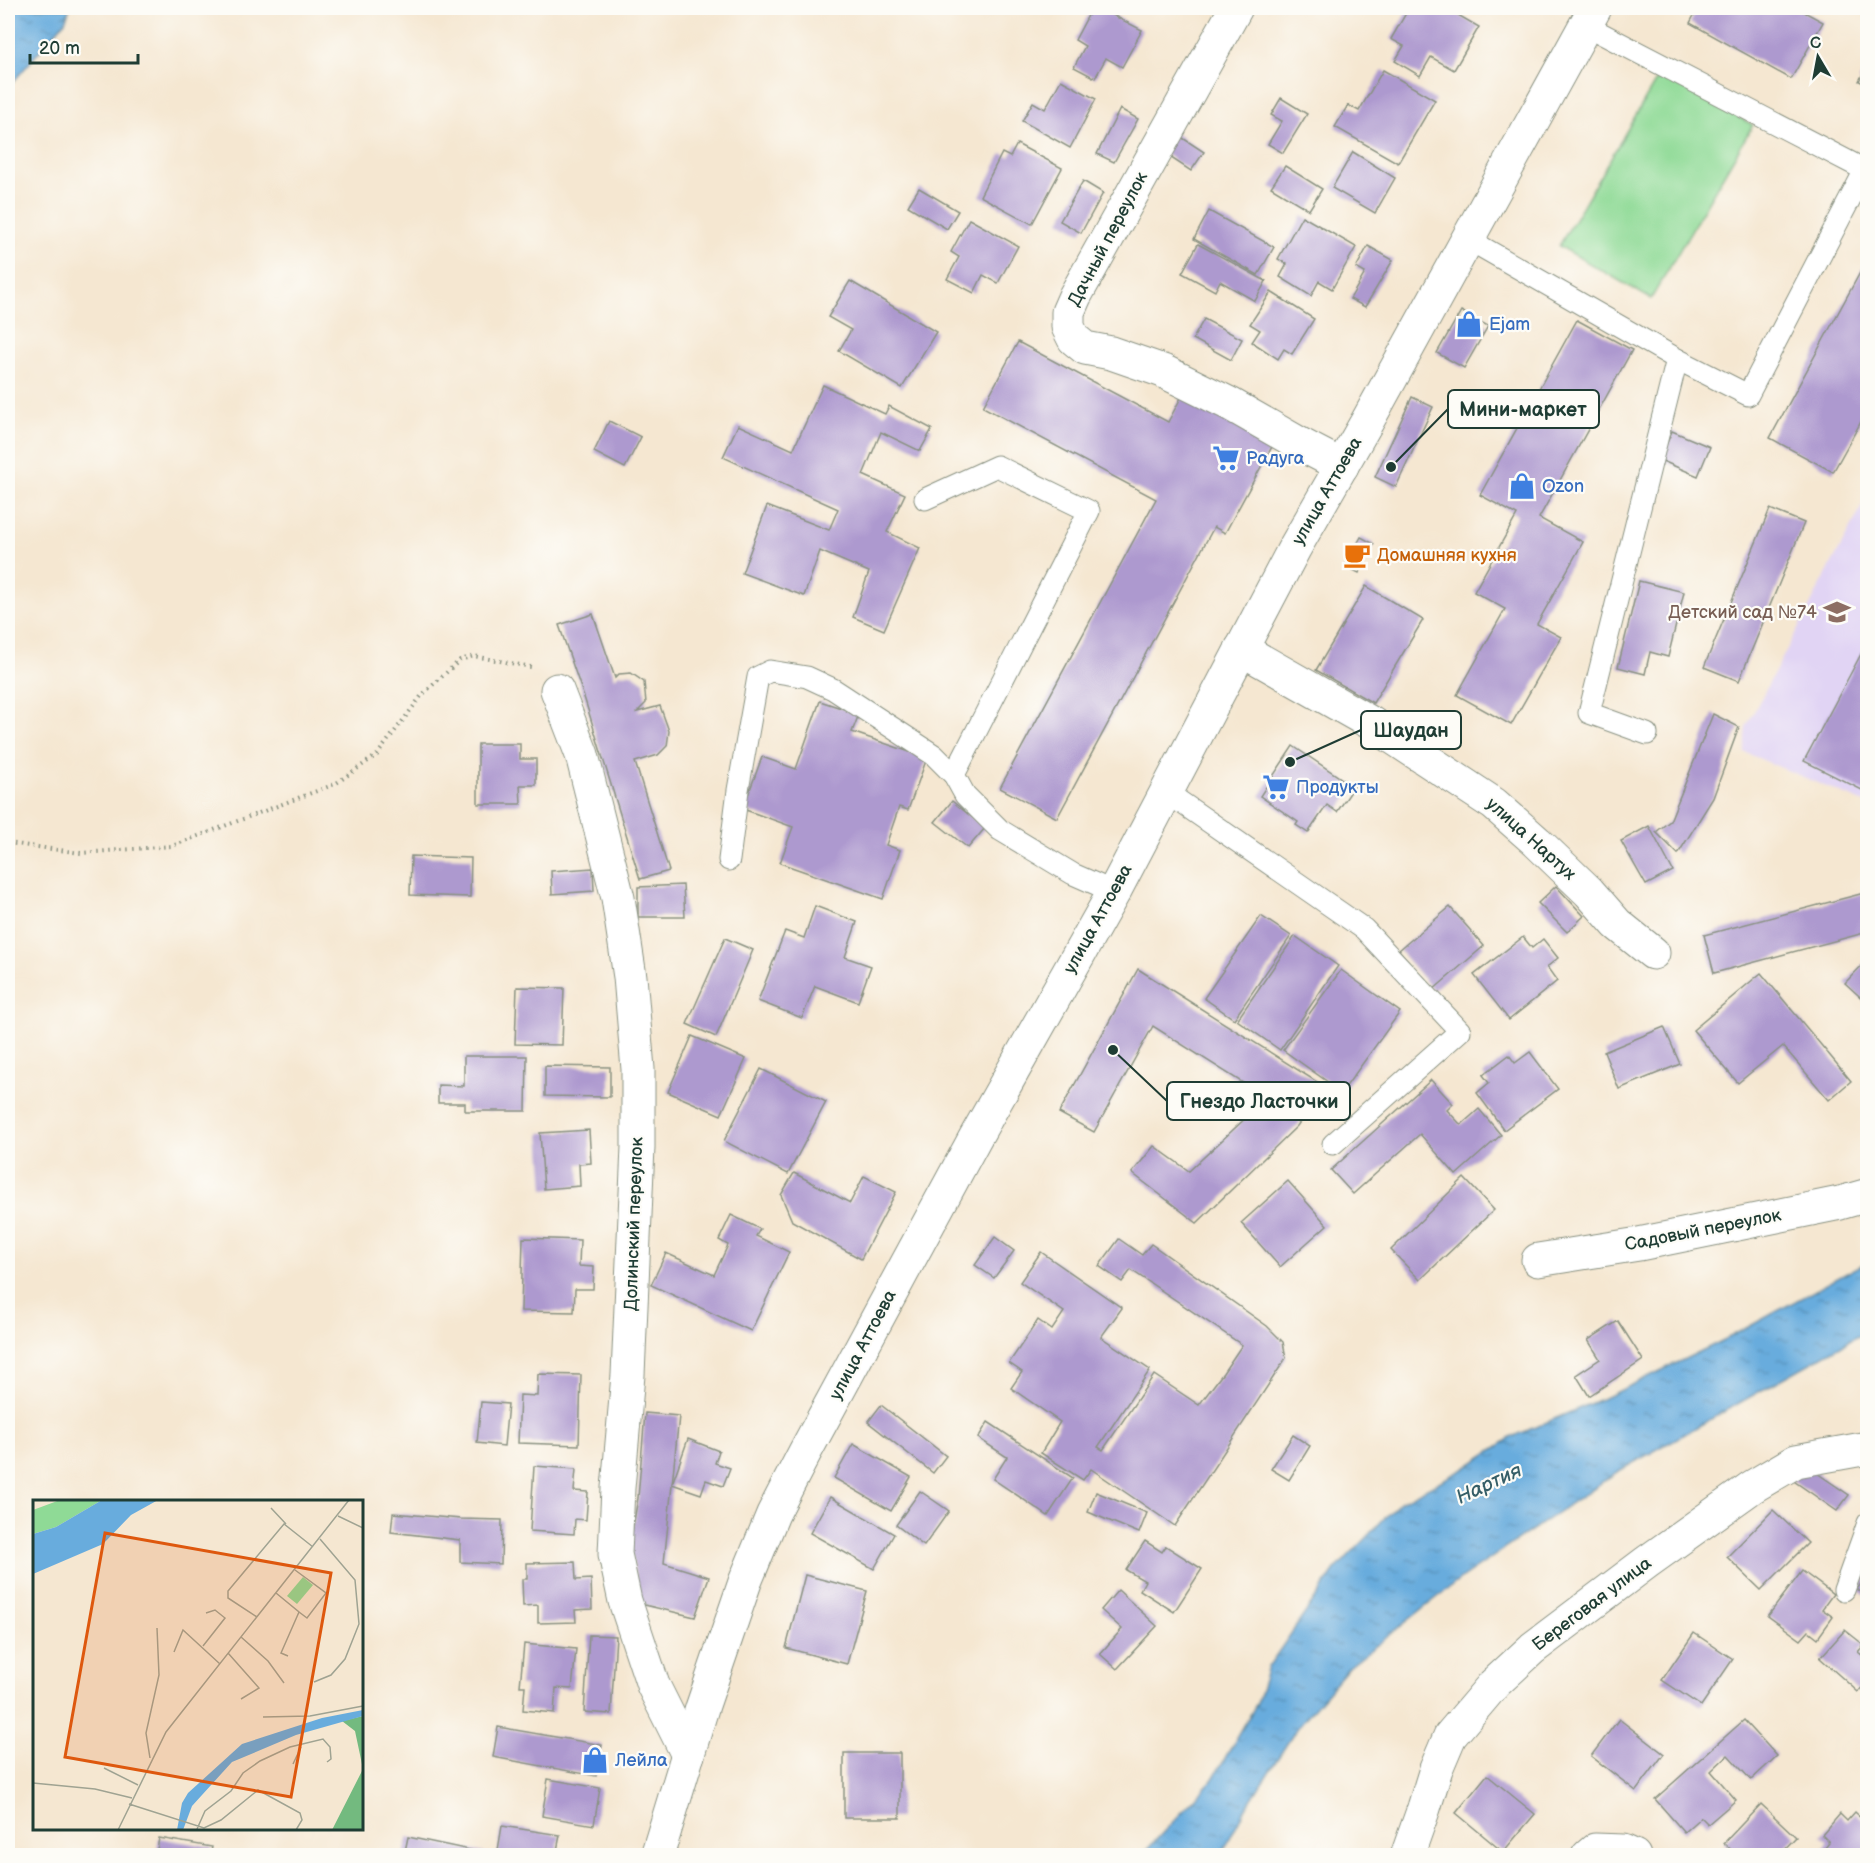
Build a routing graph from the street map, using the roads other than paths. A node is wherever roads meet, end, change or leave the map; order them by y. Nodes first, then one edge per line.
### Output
1 (1236, 8) edge
2 (1590, 16) edge
3 (1466, 238) junction
4 (1677, 359) junction
5 (1342, 466) junction
6 (925, 499) dead end
7 (1241, 649) junction
8 (557, 690) road end
9 (1647, 734) dead end
10 (954, 775) junction
11 (1166, 792) junction
12 (729, 860) dead end
13 (1114, 892) junction
14 (1653, 953) dead end
15 (1332, 1144) dead end
16 (1868, 1195) edge
17 (1538, 1260) dead end
18 (1868, 1448) edge
19 (1868, 1523) edge
20 (1844, 1590) dead end
21 (688, 1755) junction
22 (657, 1856) edge
23 (1407, 1856) edge
24 (1588, 1856) edge
25 (1634, 1856) edge

1 - 5 street, Дачный переулок
2 - 3 street, улица Аттоева
2 - 4 lane
3 - 4 lane
3 - 5 street, улица Аттоева
4 - 9 lane
5 - 7 street, улица Аттоева
6 - 10 lane
7 - 11 street, улица Аттоева
7 - 14 street, улица Нартух
8 - 21 street, Долинский переулок
10 - 12 lane
10 - 13 lane
11 - 13 street, улица Аттоева
11 - 15 lane
13 - 21 street, улица Аттоева
16 - 17 street, Садовый переулок
18 - 23 street, Береговая улица
19 - 20 lane
21 - 22 street, улица Аттоева
24 - 25 street

